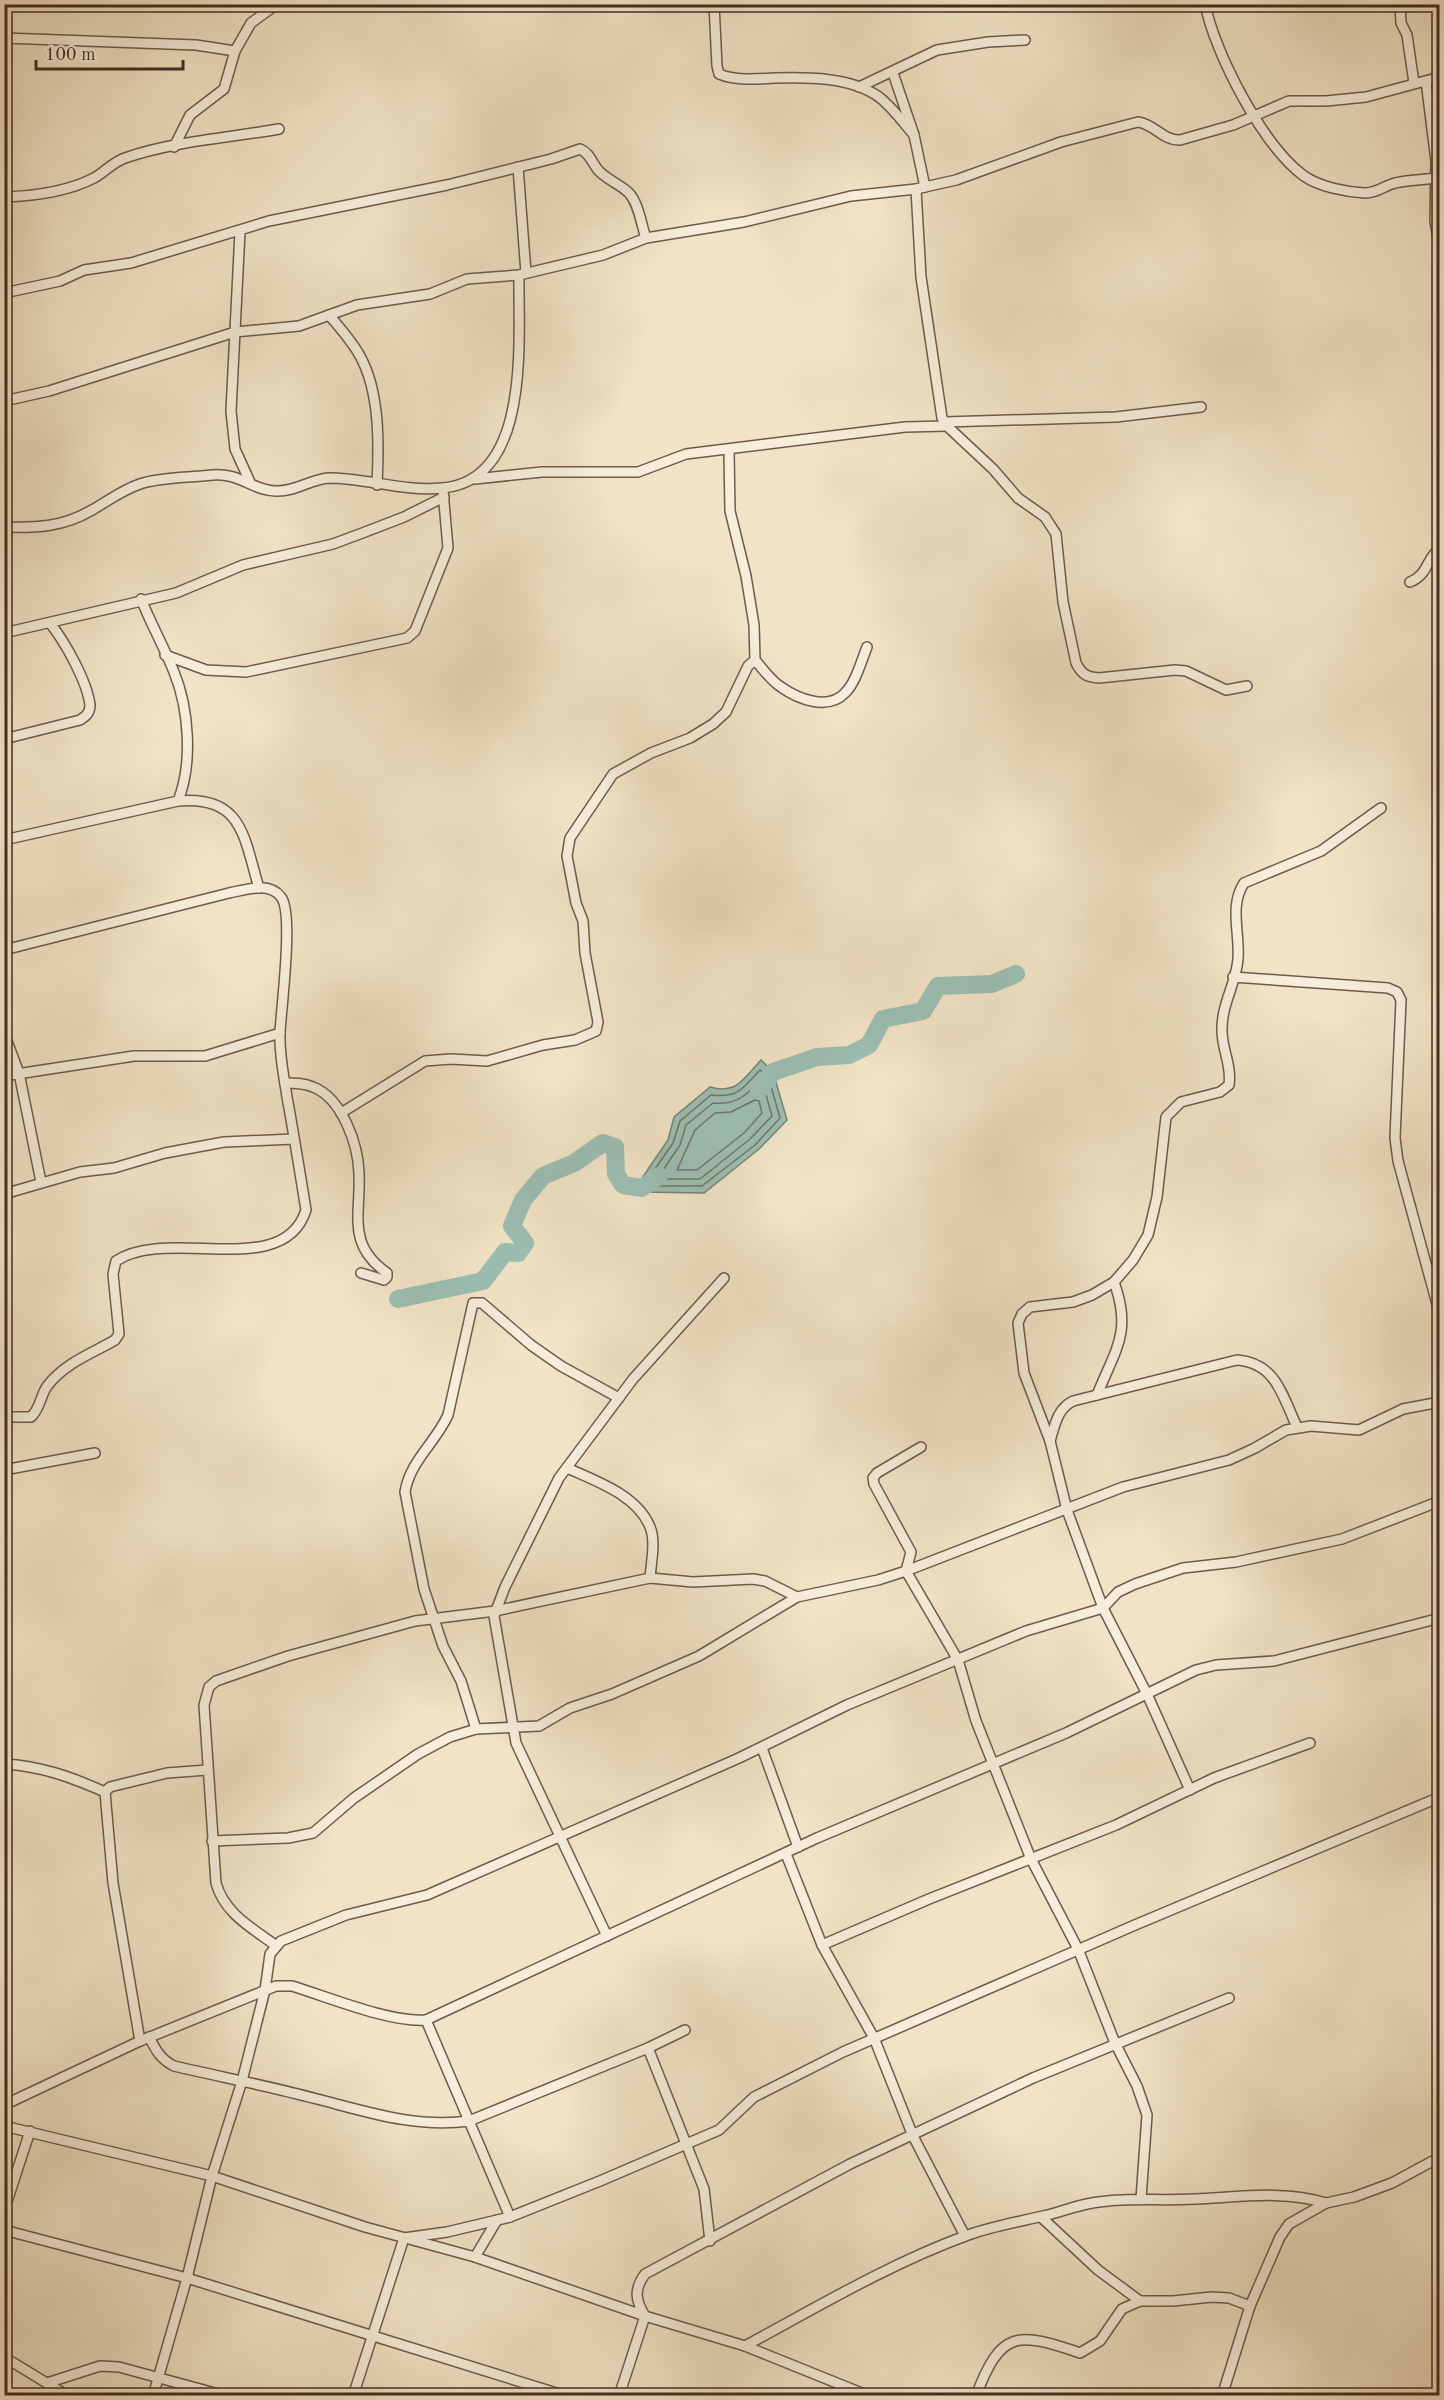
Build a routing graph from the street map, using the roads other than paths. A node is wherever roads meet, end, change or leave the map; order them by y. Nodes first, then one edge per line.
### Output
1 (277, 4) edge
2 (714, 4) edge
3 (1205, 4) edge
4 (1400, 4) edge
5 (4, 38) edge
6 (1025, 40) dead end
7 (235, 51) junction
8 (893, 73) junction
9 (1440, 77) edge
10 (1426, 81) junction
11 (1414, 83) junction
12 (859, 87) junction
13 (1254, 116) junction
14 (279, 129) dead end
15 (914, 135) junction
16 (174, 147) junction
17 (518, 167) junction
18 (1436, 178) junction
19 (920, 188) junction
20 (4, 197) edge
21 (240, 231) junction
22 (646, 238) junction
23 (1440, 250) edge
24 (523, 274) junction
25 (4, 293) edge
26 (329, 315) junction
27 (235, 332) junction
28 (4, 401) edge
29 (1201, 407) dead end
30 (946, 424) junction
31 (729, 451) junction
32 (475, 479) junction
33 (250, 482) junction
34 (377, 485) junction
35 (443, 493) junction
36 (4, 527) edge
37 (1440, 548) edge
38 (1410, 582) dead end
39 (141, 599) junction
40 (50, 623) junction
41 (4, 633) edge
42 (867, 647) dead end
43 (165, 655) junction
44 (755, 660) junction
45 (1247, 686) dead end
46 (4, 739) edge
47 (178, 801) junction
48 (1381, 808) dead end
49 (4, 840) edge
50 (259, 888) junction
51 (4, 950) edge
52 (1233, 977) junction
53 (4, 1033) edge
54 (280, 1033) junction
55 (19, 1073) junction
56 (4, 1076) edge
57 (285, 1083) junction
58 (341, 1113) junction
59 (294, 1139) junction
60 (41, 1182) junction
61 (4, 1194) edge
62 (361, 1273) dead end
63 (724, 1278) dead end
64 (1114, 1282) junction
65 (1438, 1299) edge
66 (1440, 1315) edge
67 (1097, 1395) junction
68 (618, 1398) junction
69 (1440, 1402) edge
70 (11, 1417) dead end
71 (1297, 1427) junction
72 (1050, 1441) junction
73 (921, 1447) dead end
74 (95, 1453) dead end
75 (567, 1468) junction
76 (4, 1470) edge
77 (1440, 1501) edge
78 (1067, 1510) junction
79 (906, 1571) junction
80 (650, 1578) junction
81 (797, 1597) junction
82 (1103, 1608) junction
83 (495, 1611) junction
84 (1440, 1618) edge
85 (435, 1619) junction
86 (958, 1660) junction
87 (1147, 1694) junction
88 (512, 1728) junction
89 (476, 1729) junction
90 (1310, 1743) dead end
91 (762, 1748) junction
92 (4, 1764) edge
93 (992, 1764) junction
94 (207, 1770) junction
95 (1190, 1790) junction
96 (105, 1792) junction
97 (1440, 1797) edge
98 (560, 1837) junction
99 (212, 1841) junction
100 (798, 1847) junction
101 (786, 1854) junction
102 (1031, 1859) junction
103 (607, 1936) junction
104 (276, 1945) junction
105 (822, 1945) junction
106 (1078, 1949) junction
107 (265, 1990) junction
108 (1229, 1998) dead end
109 (426, 2020) junction
110 (685, 2030) dead end
111 (874, 2038) junction
112 (145, 2039) junction
113 (1115, 2043) junction
114 (648, 2048) junction
115 (242, 2081) junction
116 (4, 2105) edge
117 (469, 2121) junction
118 (4, 2126) edge
119 (30, 2130) junction
120 (913, 2136) junction
121 (686, 2143) junction
122 (1440, 2157) edge
123 (212, 2176) junction
124 (1141, 2199) junction
125 (1326, 2203) junction
126 (4, 2211) edge
127 (510, 2217) junction
128 (1041, 2217) junction
129 (497, 2220) junction
130 (4, 2230) edge
131 (965, 2236) junction
132 (404, 2238) junction
133 (710, 2241) junction
134 (475, 2257) junction
135 (187, 2278) junction
136 (1140, 2301) junction
137 (1250, 2306) junction
138 (645, 2316) junction
139 (373, 2335) junction
140 (745, 2346) junction
141 (4, 2357) edge
142 (157, 2377) junction
143 (47, 2383) junction
144 (68, 2396) edge
145 (153, 2396) edge
146 (226, 2396) edge
147 (353, 2396) edge
148 (566, 2396) edge
149 (620, 2396) edge
150 (868, 2396) edge
151 (976, 2396) edge
152 (1222, 2396) edge

1 - 7 street
2 - 12 street
3 - 13 street
4 - 11 street
5 - 7 street
6 - 8 street
7 - 16 street
8 - 12 street
8 - 15 street
9 - 10 street
10 - 11 street
10 - 18 street
11 - 13 street
12 - 15 street
13 - 18 street
13 - 19 street
14 - 16 street
15 - 19 street
16 - 20 street
17 - 21 street
17 - 22 street
17 - 24 street
18 - 23 street
19 - 22 street
19 - 30 street
21 - 25 street
21 - 27 street
22 - 24 street
24 - 26 street
24 - 32 street
26 - 27 street
26 - 34 street
27 - 28 street
27 - 33 street
29 - 30 street
30 - 31 street
30 - 45 street
31 - 32 street
31 - 44 street
32 - 35 street
33 - 34 street
33 - 36 street
34 - 35 street
35 - 39 street
35 - 43 street
37 - 38 street
39 - 40 street
39 - 43 street
40 - 41 street
40 - 46 street
42 - 44 street
43 - 47 street
44 - 58 street
47 - 49 street
47 - 50 street
48 - 52 street
50 - 51 street
50 - 54 street
52 - 64 street
52 - 65 street
53 - 55 street
54 - 55 street
54 - 57 street
55 - 56 street
55 - 60 street
57 - 58 street
57 - 59 street
58 - 62 street
59 - 60 street
59 - 70 street
60 - 61 street
63 - 68 street
64 - 67 street
64 - 72 street
65 - 66 street
67 - 71 street
67 - 72 street
68 - 75 street
68 - 85 street
69 - 71 street
71 - 78 street
72 - 78 street
73 - 79 street
74 - 76 street
75 - 80 street
75 - 83 street
77 - 82 street
78 - 79 street
78 - 82 street
79 - 81 street
79 - 86 street
80 - 81 street
80 - 83 street
81 - 88 street
82 - 86 street
82 - 87 street
83 - 85 street
83 - 88 street
84 - 87 street
85 - 89 street
85 - 94 street
86 - 91 street
86 - 93 street
87 - 93 street
87 - 95 street
88 - 89 street
88 - 98 street
89 - 99 street
90 - 95 street
91 - 98 street
91 - 100 street
92 - 96 street
93 - 100 street
93 - 102 street
94 - 96 street
94 - 99 street
95 - 102 street
96 - 112 street
97 - 106 street
98 - 103 street
98 - 104 street
99 - 104 street
100 - 101 street
101 - 103 street
101 - 105 street
102 - 105 street
102 - 106 street
103 - 109 street
104 - 107 street
105 - 111 street
106 - 111 street
106 - 113 street
107 - 109 street
107 - 112 street
107 - 115 street
108 - 113 street
109 - 117 street
110 - 114 street
111 - 120 street
111 - 121 street
112 - 115 street
112 - 116 street
113 - 120 street
113 - 124 street
114 - 117 street
114 - 121 street
115 - 117 street
115 - 123 street
117 - 127 street
118 - 119 street
119 - 123 street
119 - 126 street
120 - 131 street
120 - 133 street
121 - 127 street
121 - 133 street
122 - 125 street
123 - 132 street
123 - 135 street
124 - 125 street
124 - 128 street
125 - 137 street
127 - 129 street
128 - 131 street
128 - 136 street
129 - 132 street
129 - 134 street
130 - 135 street
131 - 140 street
132 - 134 street
132 - 139 street
133 - 138 street
134 - 138 street
135 - 139 street
135 - 142 street
136 - 137 street
136 - 151 street
137 - 152 street
138 - 140 street
138 - 149 street
139 - 147 street
139 - 148 street
140 - 150 street
141 - 143 street
142 - 143 street
142 - 145 street
142 - 146 street
143 - 144 street

